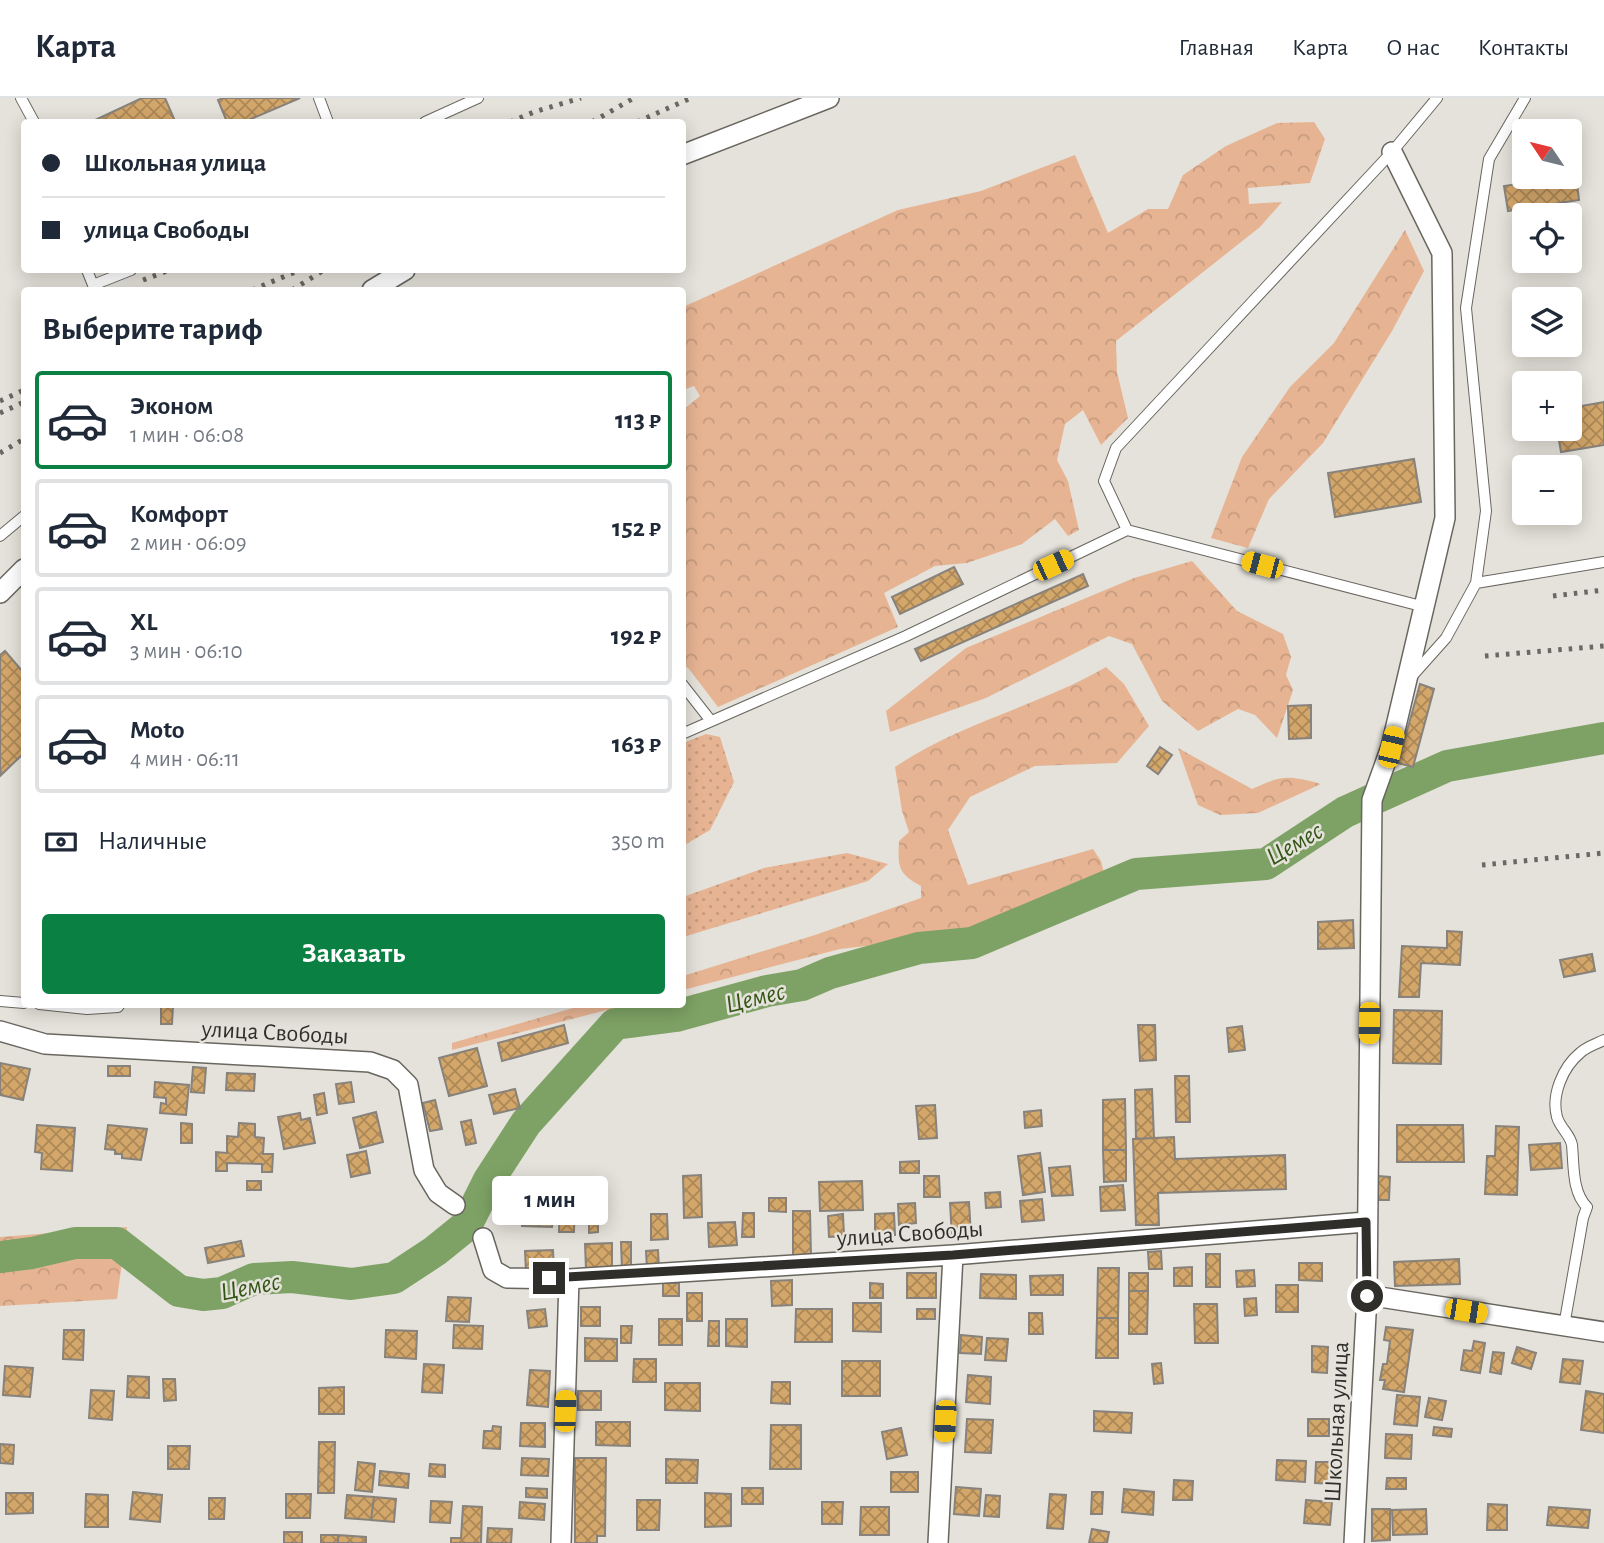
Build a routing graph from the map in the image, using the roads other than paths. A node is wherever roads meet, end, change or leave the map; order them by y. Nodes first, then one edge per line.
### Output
1 (21, 98) edge
2 (319, 98) edge
3 (478, 98) edge
4 (829, 98) edge
5 (1437, 98) edge
6 (1525, 98) edge
7 (32, 119) edge
8 (327, 119) edge
9 (432, 119) edge
10 (1392, 152) junction
11 (686, 153) edge
12 (88, 273) edge
13 (123, 273) edge
14 (400, 273) edge
15 (377, 287) edge
16 (21, 518) edge
17 (1127, 530) junction
18 (0, 536) edge
19 (1604, 562) edge
20 (21, 572) edge
21 (1476, 583) junction
22 (0, 593) edge
23 (1425, 607) junction
24 (1408, 680) junction
25 (686, 689) edge
26 (710, 721) junction
27 (686, 732) edge
28 (0, 1001) edge
29 (21, 1003) edge
30 (78, 1008) edge
31 (103, 1008) edge
32 (0, 1031) edge
33 (1604, 1040) edge
34 (455, 1205) dead end
35 (1366, 1222) junction
36 (483, 1238) dead end
37 (953, 1255) junction
38 (569, 1279) junction
39 (1367, 1296) junction
40 (1564, 1326) junction
41 (1604, 1332) edge
42 (561, 1543) edge
43 (938, 1543) edge
44 (1353, 1543) edge

1 - 7 lane
2 - 8 lane
3 - 9 lane
4 - 11 street
5 - 10 lane
6 - 21 lane
10 - 17 lane
10 - 23 street, Школьная улица
12 - 13 lane
14 - 15 street
16 - 18 lane
17 - 23 lane
17 - 26 lane
19 - 21 lane
20 - 22 street
21 - 24 lane
23 - 24 street, Школьная улица
24 - 35 street, Школьная улица
25 - 26 lane
26 - 27 lane
28 - 29 lane
30 - 31 lane
32 - 34 street, улица Свободы
33 - 40 lane
35 - 37 street, улица Свободы
35 - 39 street, Школьная улица
36 - 38 street, улица Свободы
37 - 38 street, улица Свободы
37 - 43 street
38 - 42 street
39 - 40 street
39 - 44 street, Школьная улица
40 - 41 street

